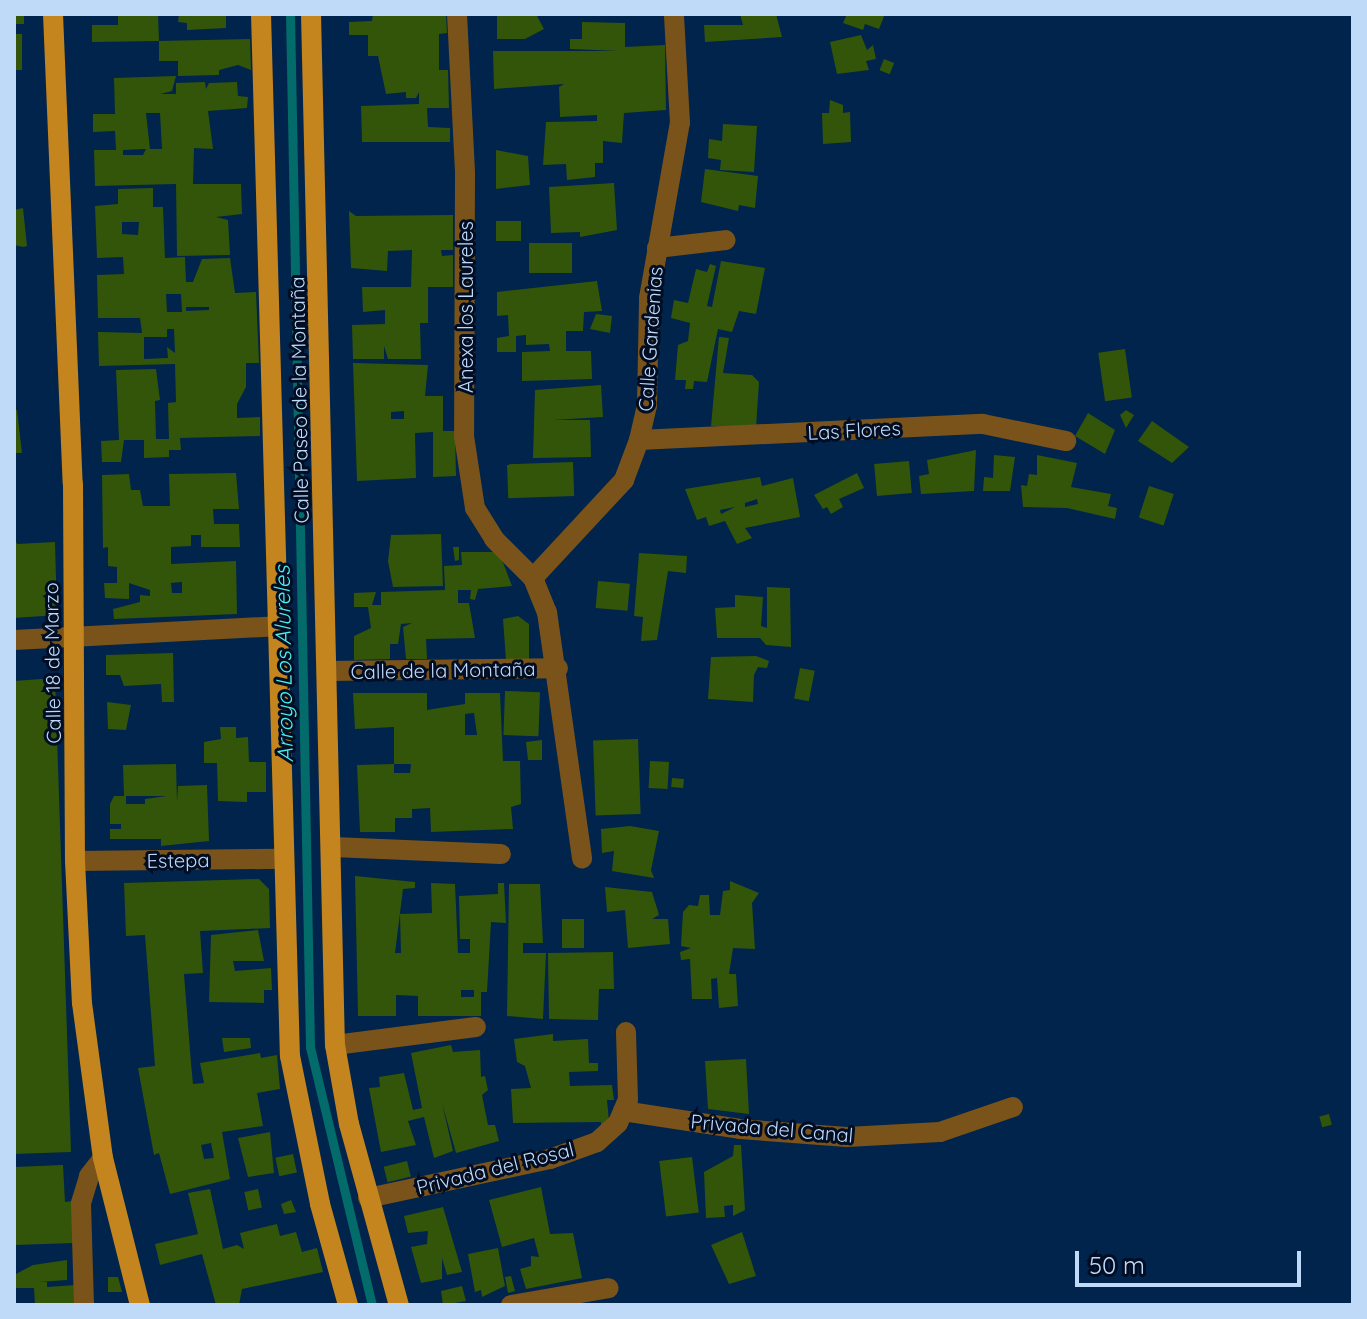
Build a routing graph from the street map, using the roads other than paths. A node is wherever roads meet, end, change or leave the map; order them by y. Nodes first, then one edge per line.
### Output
1 (53, 14) edge
2 (261, 14) edge
3 (311, 14) edge
4 (457, 14) edge
5 (674, 14) edge
6 (726, 240) dead end
7 (657, 248) junction
8 (639, 440) junction
9 (1066, 441) dead end
10 (533, 578) junction
11 (277, 626) junction
12 (76, 635) junction
13 (14, 640) edge
14 (558, 668) junction
15 (328, 671) junction
16 (333, 847) junction
17 (501, 854) dead end
18 (282, 859) junction
19 (582, 859) dead end
20 (75, 861) junction
21 (476, 1027) dead end
22 (626, 1032) dead end
23 (335, 1045) junction
24 (1013, 1107) dead end
25 (623, 1111) junction
26 (103, 1158) junction
27 (368, 1198) junction
28 (609, 1288) dead end
29 (84, 1305) edge
30 (140, 1305) edge
31 (348, 1305) edge
32 (399, 1305) edge
33 (511, 1305) edge

1 - 12 main road, Calle 18 de Marzo
2 - 11 main road, Calle Paseo de la Montaña
3 - 15 main road, Calle Paseo de la Montaña
4 - 10 street, Anexa los Laureles
5 - 7 street, Calle Gardenias
6 - 7 street
7 - 8 street, Calle Gardenias
8 - 9 street, Las Flores
8 - 10 street, Calle Gardenias
10 - 14 street
11 - 12 street
11 - 18 main road, Calle Paseo de la Montaña
12 - 13 street
12 - 20 main road, Calle 18 de Marzo
14 - 15 street, Calle de la Montaña
14 - 19 street
15 - 16 main road, Calle Paseo de la Montaña
16 - 17 street
16 - 23 main road, Calle Paseo de la Montaña
18 - 20 street, Estepa
18 - 31 main road, Calle Paseo de la Montaña
20 - 26 main road, Calle 18 de Marzo
21 - 23 street
22 - 25 street
23 - 27 main road, Calle Paseo de la Montaña
24 - 25 street, Privada del Canal
25 - 27 street, Privada del Rosal
26 - 29 street
26 - 30 main road, Calle 18 de Marzo
27 - 32 main road, Calle Paseo de la Montaña
28 - 33 street

